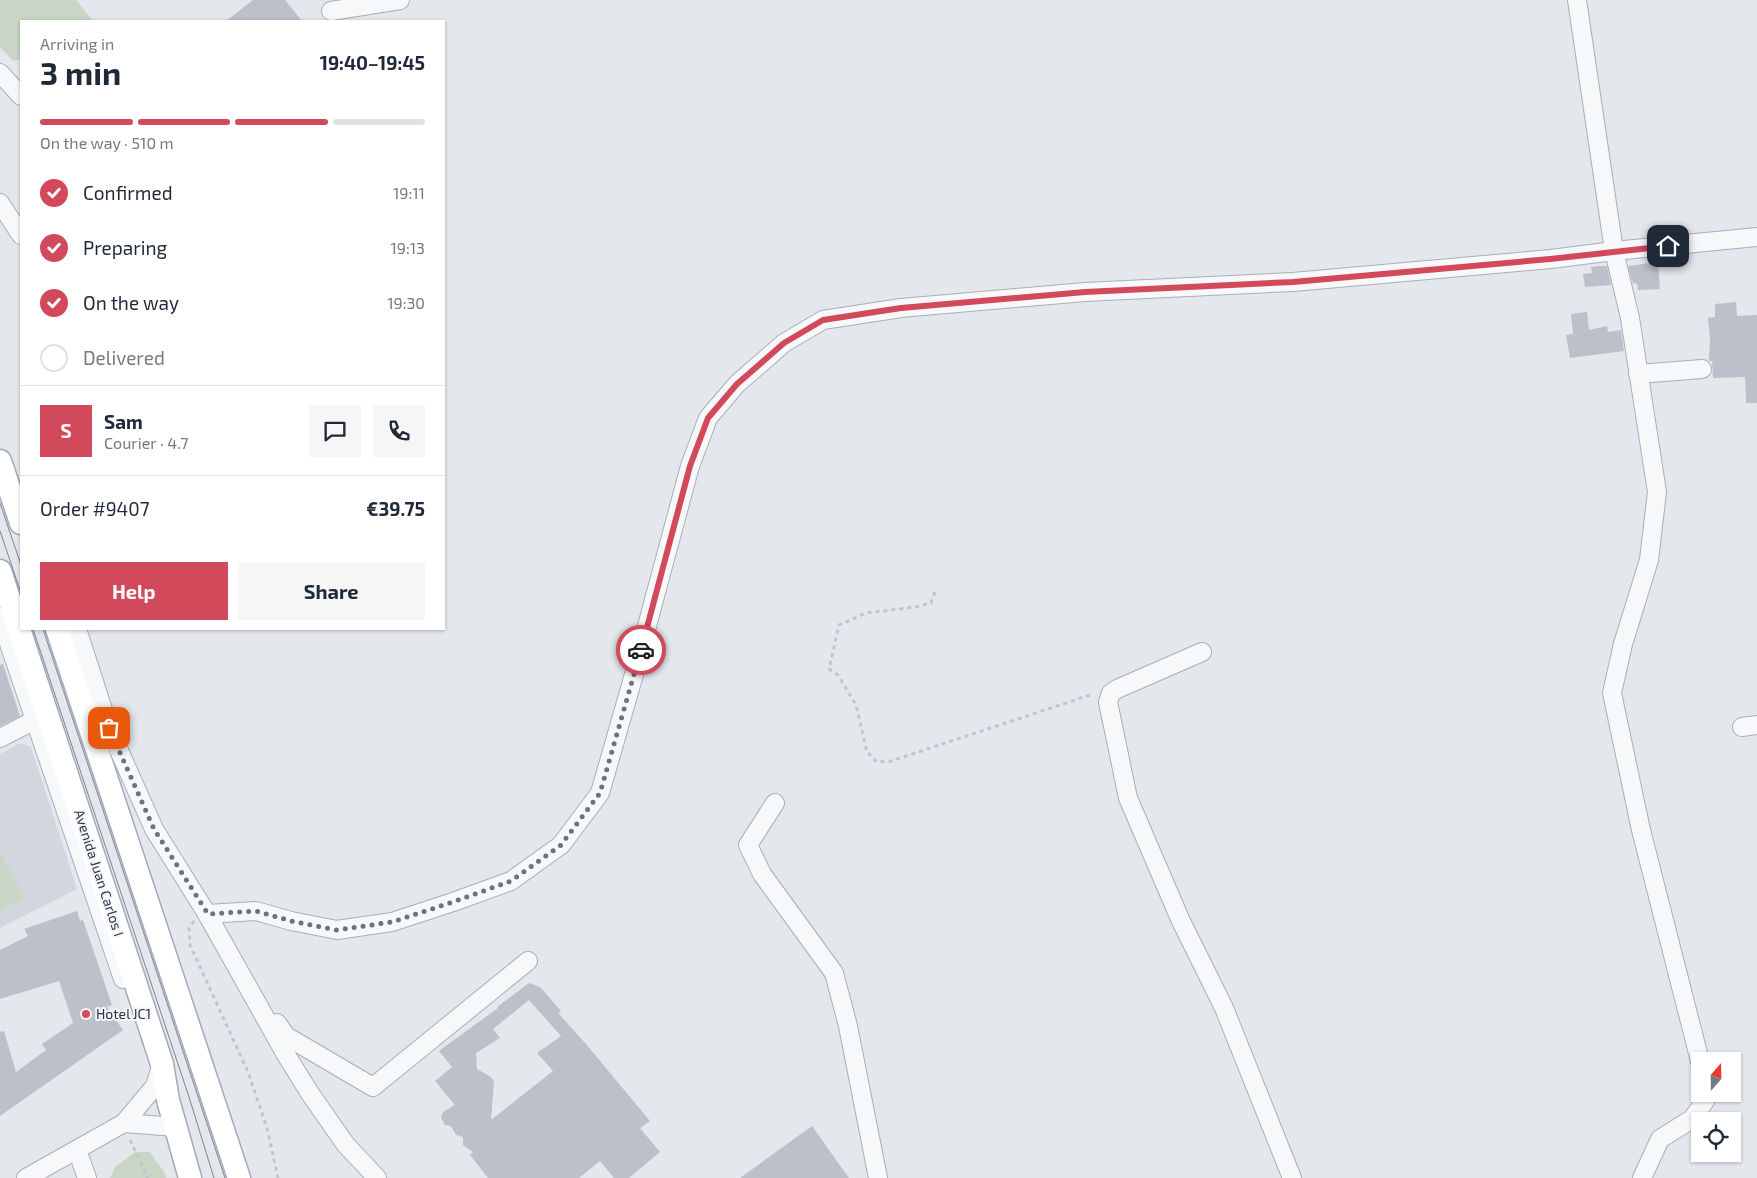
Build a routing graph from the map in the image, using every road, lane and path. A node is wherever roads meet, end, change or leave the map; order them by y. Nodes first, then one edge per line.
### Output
1 (400, 0) edge
2 (1577, 0) edge
3 (328, 11) edge
4 (0, 73) edge
5 (20, 95) edge
6 (0, 202) edge
7 (20, 232) edge
8 (1757, 238) edge
9 (1614, 251) junction
10 (1702, 370) dead end
11 (1638, 374) junction
12 (0, 461) edge
13 (20, 520) edge
14 (0, 571) edge
15 (935, 592) dead end
16 (0, 617) edge
17 (57, 630) edge
18 (77, 630) edge
19 (1202, 652) dead end
20 (1111, 693) junction
21 (35, 720) junction
22 (0, 738) edge
23 (775, 803) dead end
24 (208, 914) junction
25 (528, 961) dead end
26 (262, 1010) junction
27 (1698, 1052) edge
28 (162, 1093) junction
29 (1704, 1102) edge
30 (124, 1123) junction
31 (176, 1128) junction
32 (76, 1151) junction
33 (26, 1178) edge
34 (87, 1178) edge
35 (148, 1178) edge
36 (190, 1178) edge
37 (239, 1178) edge
38 (278, 1178) edge
39 (377, 1178) edge
40 (878, 1178) edge
41 (1292, 1178) edge
42 (1642, 1178) edge

1 - 3 street
2 - 9 street
4 - 5 street
6 - 7 street
8 - 9 street
9 - 11 street
9 - 24 street
10 - 11 street
11 - 27 street
12 - 13 main road
14 - 28 main road, Avenida Juan Carlos I
15 - 20 path
16 - 21 street
17 - 37 main road
18 - 24 street
19 - 20 street
20 - 41 street
21 - 22 street
21 - 28 street
23 - 40 street
24 - 26 street
24 - 38 path
25 - 26 street
26 - 39 street
28 - 30 street
28 - 31 main road, Avenida Juan Carlos I
29 - 42 street
30 - 31 street
30 - 32 street
30 - 35 path
31 - 36 main road, Avenida Juan Carlos I
32 - 33 street
32 - 34 street

